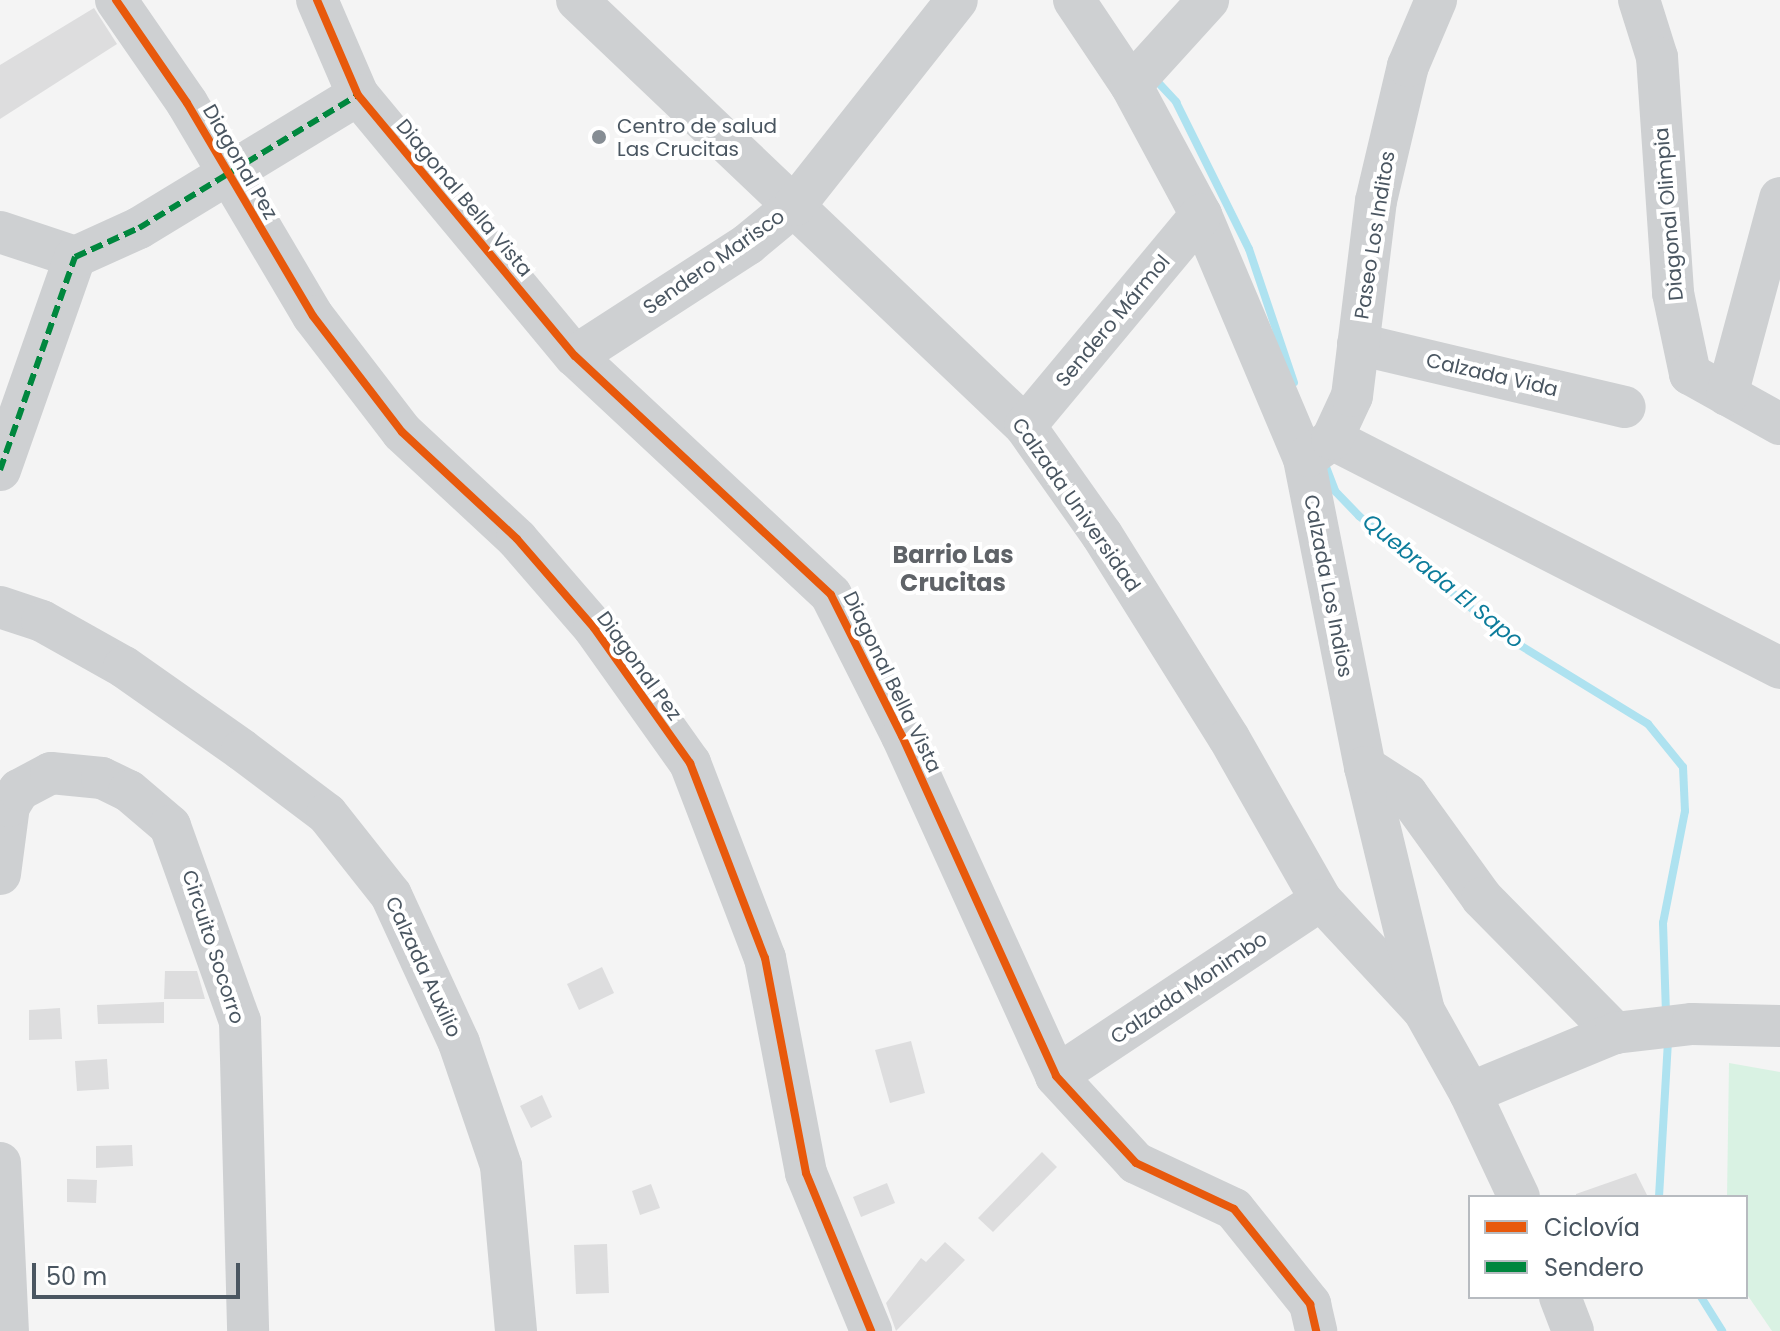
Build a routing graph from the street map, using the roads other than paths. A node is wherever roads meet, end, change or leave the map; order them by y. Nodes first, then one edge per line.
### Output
1 (116, 0) edge
2 (317, 0) edge
3 (577, 0) edge
4 (957, 0) edge
5 (1074, 0) edge
6 (1208, 0) edge
7 (1436, 0) edge
8 (1639, 0) edge
9 (1146, 68) junction
10 (358, 95) junction
11 (230, 176) junction
12 (1780, 198) edge
13 (795, 205) junction
14 (1201, 215) junction
15 (0, 232) edge
16 (1775, 244) edge
17 (75, 257) junction
18 (1358, 344) junction
19 (575, 356) junction
20 (1727, 395) junction
21 (1625, 407) dead end
22 (1780, 424) edge
23 (1025, 426) junction
24 (1318, 449) junction
25 (0, 470) edge
26 (0, 607) edge
27 (1780, 668) edge
28 (1365, 767) junction
29 (0, 874) edge
30 (1321, 900) junction
31 (1424, 1011) junction
32 (1777, 1014) edge
33 (1615, 1033) junction
34 (1056, 1076) junction
35 (1470, 1093) junction
36 (0, 1163) edge
37 (1518, 1195) edge
38 (1561, 1299) edge
39 (8, 1331) edge
40 (248, 1331) edge
41 (516, 1331) edge
42 (871, 1331) edge
43 (1316, 1331) edge
44 (1573, 1331) edge

1 - 11 street, Diagonal Pez
2 - 10 street, Diagonal Bella Vista
3 - 13 street, Calzada Universidad
4 - 13 street, Sendero Marisco
5 - 9 street, Calzada Los Indios
6 - 9 street
7 - 18 street, Paseo Los Inditos
8 - 20 street, Diagonal Olimpia
9 - 14 street, Calzada Los Indios
10 - 11 street
10 - 19 street, Diagonal Bella Vista
11 - 17 street
11 - 42 street, Diagonal Pez
12 - 16 street
13 - 19 street, Sendero Marisco
13 - 23 street, Calzada Universidad
14 - 23 street, Sendero Mármol
14 - 24 street, Calzada Los Indios
15 - 17 street
16 - 20 street
17 - 25 street
18 - 21 street, Calzada Vida
18 - 24 street, Paseo Los Inditos
19 - 34 street, Diagonal Bella Vista
20 - 22 street, Diagonal Olimpia
23 - 30 street, Calzada Universidad
24 - 27 street
24 - 28 street, Calzada Los Indios
26 - 41 street, Calzada Auxilio
28 - 31 street, Calzada Los Indios
28 - 33 street
29 - 40 street, Circuito Socorro
30 - 31 street, Calzada Universidad
30 - 34 street, Calzada Monimbo
31 - 35 street, Calzada Los Indios
32 - 33 street
33 - 35 street
34 - 43 street, Diagonal Bella Vista
35 - 37 street, Calzada Los Indios
36 - 39 street
38 - 44 street

